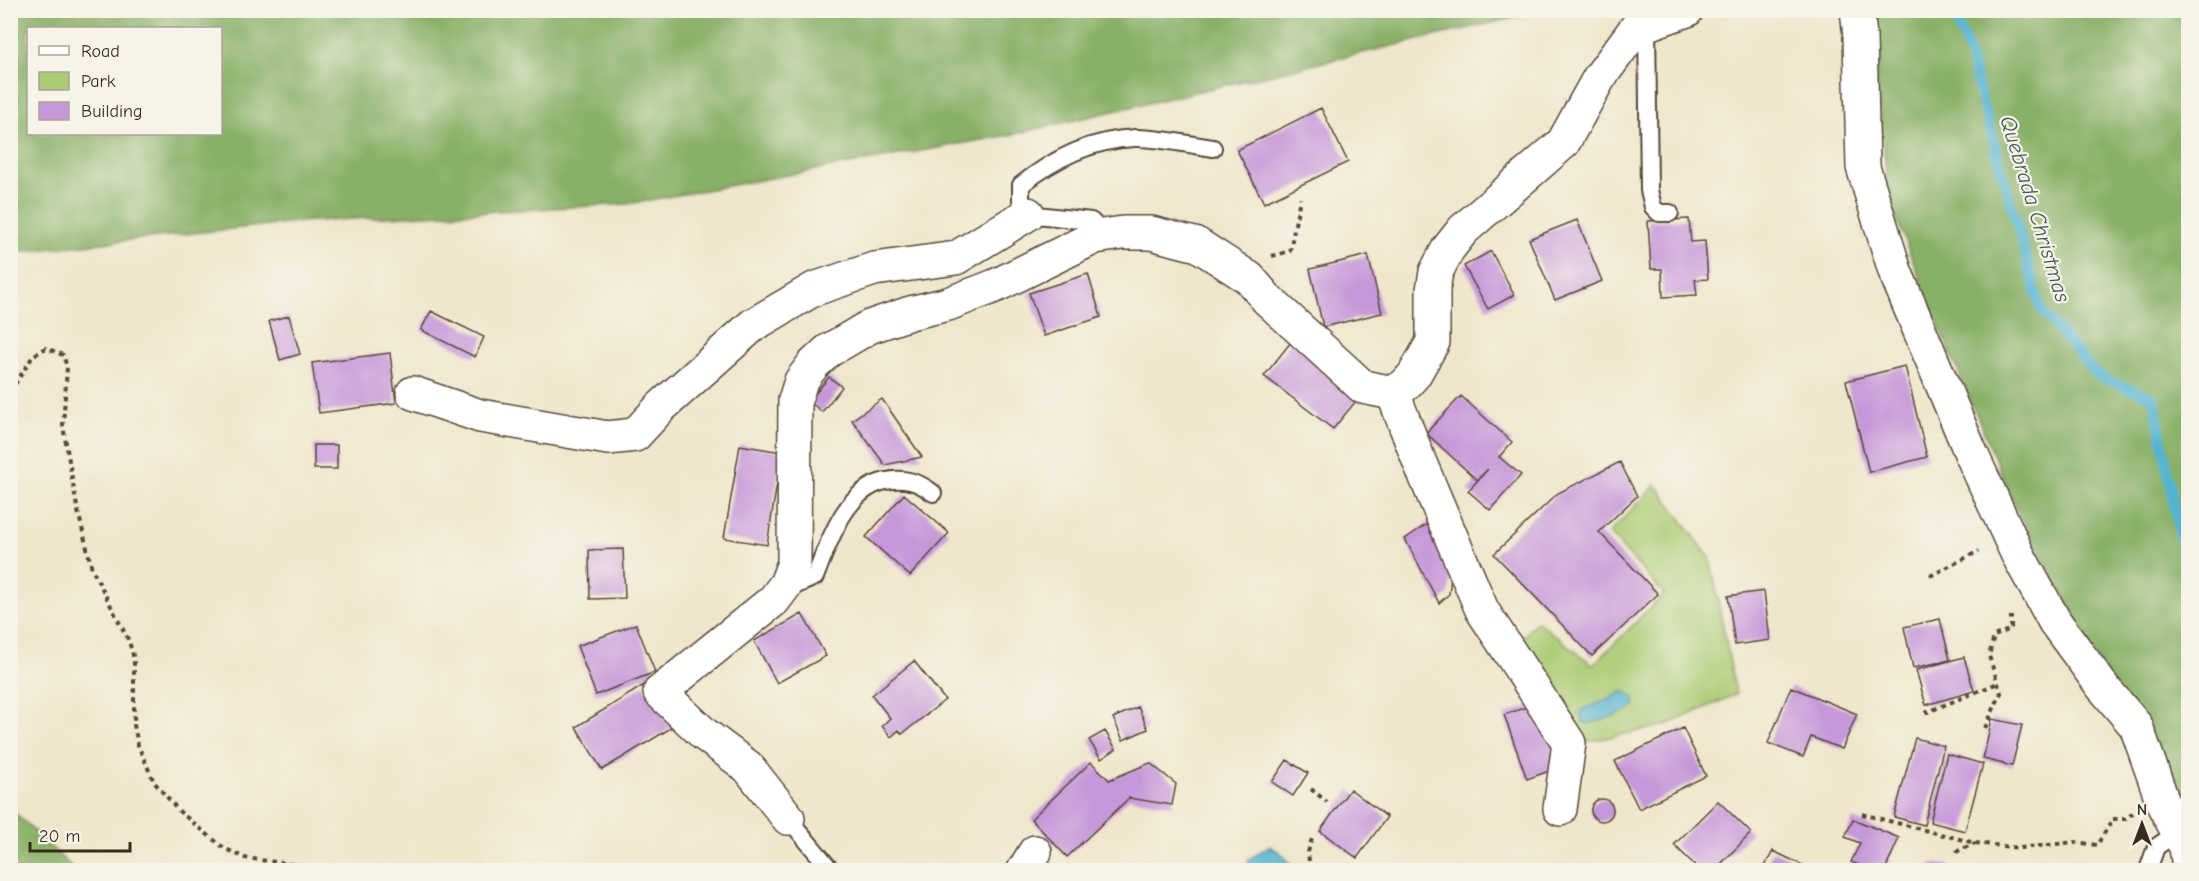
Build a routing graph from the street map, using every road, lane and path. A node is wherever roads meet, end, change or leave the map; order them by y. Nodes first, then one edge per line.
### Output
1 (1687, 10) edge
2 (1857, 10) edge
3 (1647, 24) junction
4 (1213, 148) dead end
5 (1300, 198) dead end
6 (1670, 213) dead end
7 (1028, 214) junction
8 (1105, 235) junction
9 (1267, 298) junction
10 (10, 392) edge
11 (413, 393) dead end
12 (1393, 393) junction
13 (933, 493) dead end
14 (2008, 533) junction
15 (1930, 576) dead end
16 (2031, 578) junction
17 (779, 593) junction
18 (1998, 684) junction
19 (1925, 713) dead end
20 (1985, 728) dead end
21 (1311, 789) dead end
22 (2159, 790) junction
23 (1327, 802) dead end
24 (1560, 809) dead end
25 (1862, 814) dead end
26 (788, 818) joint
27 (1314, 835) dead end
28 (1975, 843) junction
29 (2183, 846) edge
30 (1956, 852) dead end
31 (326, 870) edge
32 (831, 870) edge
33 (1310, 870) edge
34 (2148, 870) edge

1 - 3 street
2 - 14 street
3 - 6 lane
3 - 12 street
4 - 7 lane
5 - 9 path
7 - 8 lane
7 - 11 street
8 - 9 street
8 - 17 street
9 - 12 street
10 - 31 path
12 - 24 street
13 - 17 lane
14 - 15 path
14 - 16 street
16 - 18 path
16 - 22 street
17 - 26 street
18 - 19 path
18 - 20 path
21 - 23 path
22 - 28 path
22 - 29 street
25 - 28 path
26 - 32 lane
27 - 33 path
28 - 30 path
29 - 34 lane

